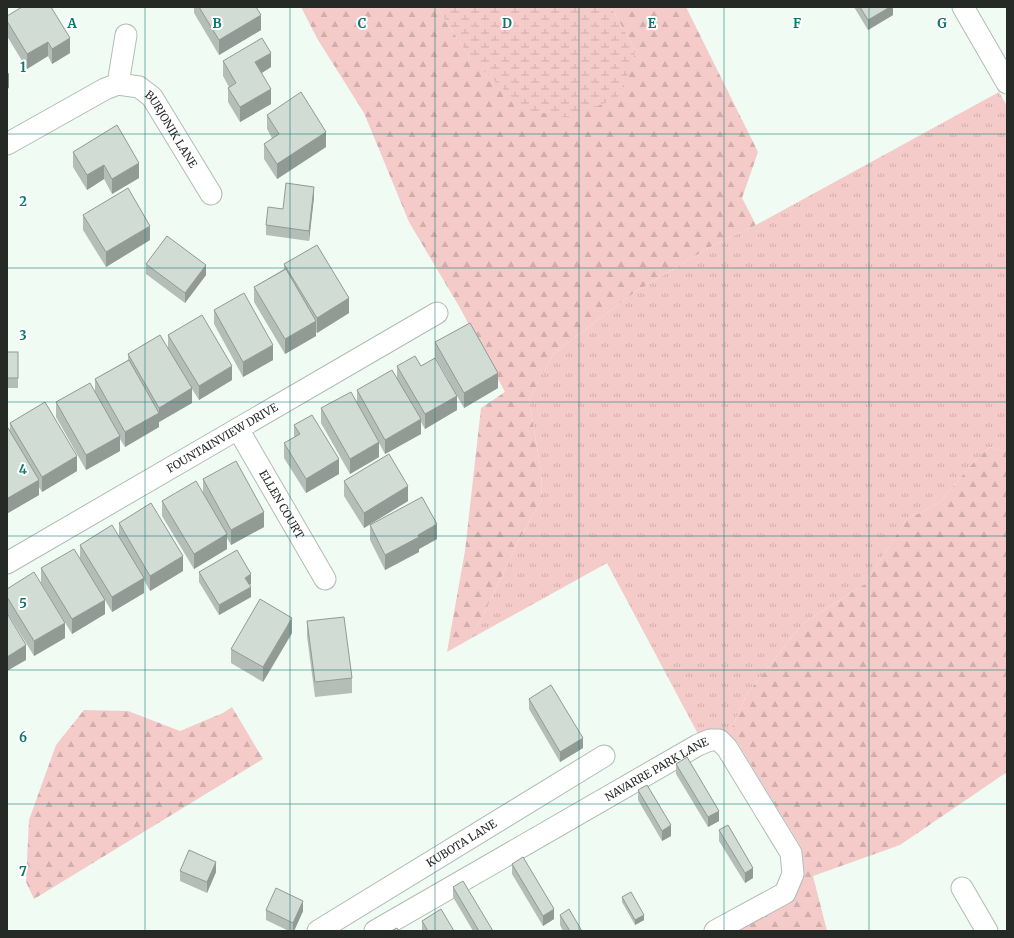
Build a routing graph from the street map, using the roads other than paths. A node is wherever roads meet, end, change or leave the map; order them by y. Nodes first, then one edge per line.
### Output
1 (963, 7) edge
2 (126, 35) dead end
3 (1007, 83) edge
4 (118, 84) junction
5 (7, 144) edge
6 (211, 194) dead end
7 (438, 313) dead end
8 (238, 429) junction
9 (7, 563) edge
10 (325, 579) dead end
11 (604, 756) dead end
12 (962, 888) dead end
13 (318, 931) edge
14 (375, 931) edge
15 (715, 931) edge
16 (987, 931) edge

1 - 3 street
2 - 4 street
4 - 5 street
4 - 6 street, BURJONIK LANE
7 - 8 street, FOUNTAINVIEW DRIVE
8 - 9 street, FOUNTAINVIEW DRIVE
8 - 10 street, ELLEN COURT
11 - 13 street, KUBOTA LANE
12 - 16 street
14 - 15 street, NAVARRE PARK LANE

